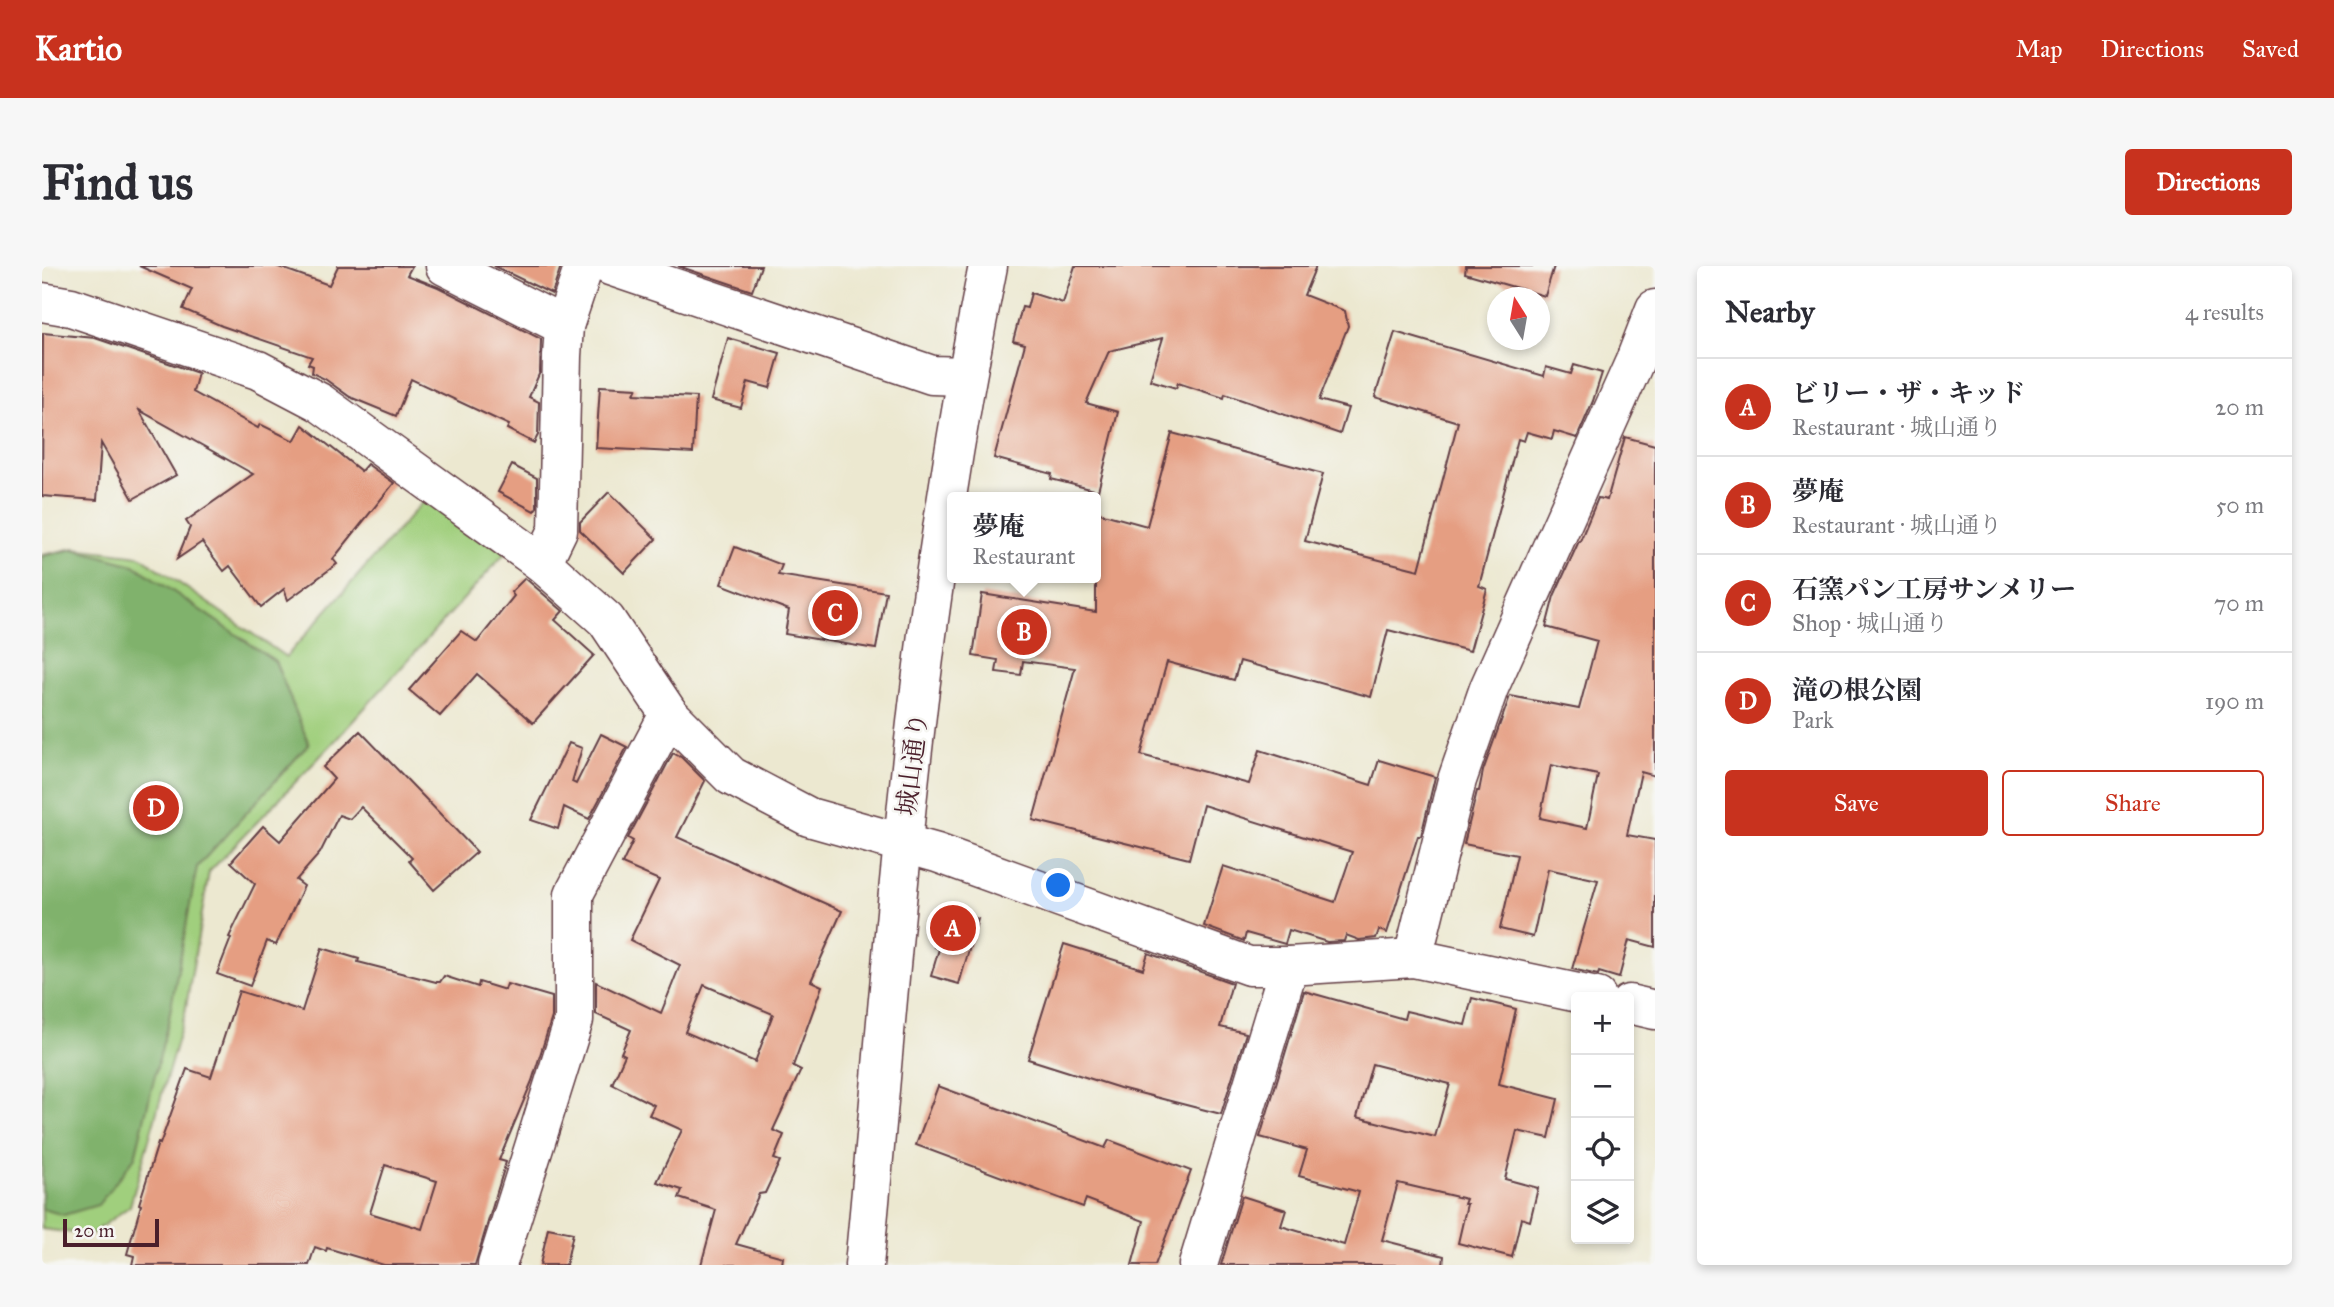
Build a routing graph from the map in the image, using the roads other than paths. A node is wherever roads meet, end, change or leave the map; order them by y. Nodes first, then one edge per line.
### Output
1 (445, 266) edge
2 (584, 266) edge
3 (611, 266) edge
4 (988, 266) edge
5 (42, 302) edge
6 (1655, 309) edge
7 (564, 326) junction
8 (966, 376) junction
9 (948, 492) edge
10 (947, 499) edge
11 (542, 562) junction
12 (669, 715) junction
13 (903, 843) junction
14 (1413, 958) junction
15 (1289, 966) junction
16 (1573, 992) edge
17 (1634, 1005) edge
18 (1655, 1010) edge
19 (497, 1265) edge
20 (864, 1265) edge
21 (1198, 1265) edge

1 - 7 street
2 - 7 street
3 - 8 street
4 - 8 street, 城山通り
5 - 11 street
6 - 14 street
7 - 11 street
8 - 9 street, 城山通り
10 - 13 street, 城山通り
11 - 12 street
12 - 13 street
12 - 19 street
13 - 15 street
13 - 20 street, 城山通り
14 - 15 street
14 - 16 street
15 - 21 street
17 - 18 street

